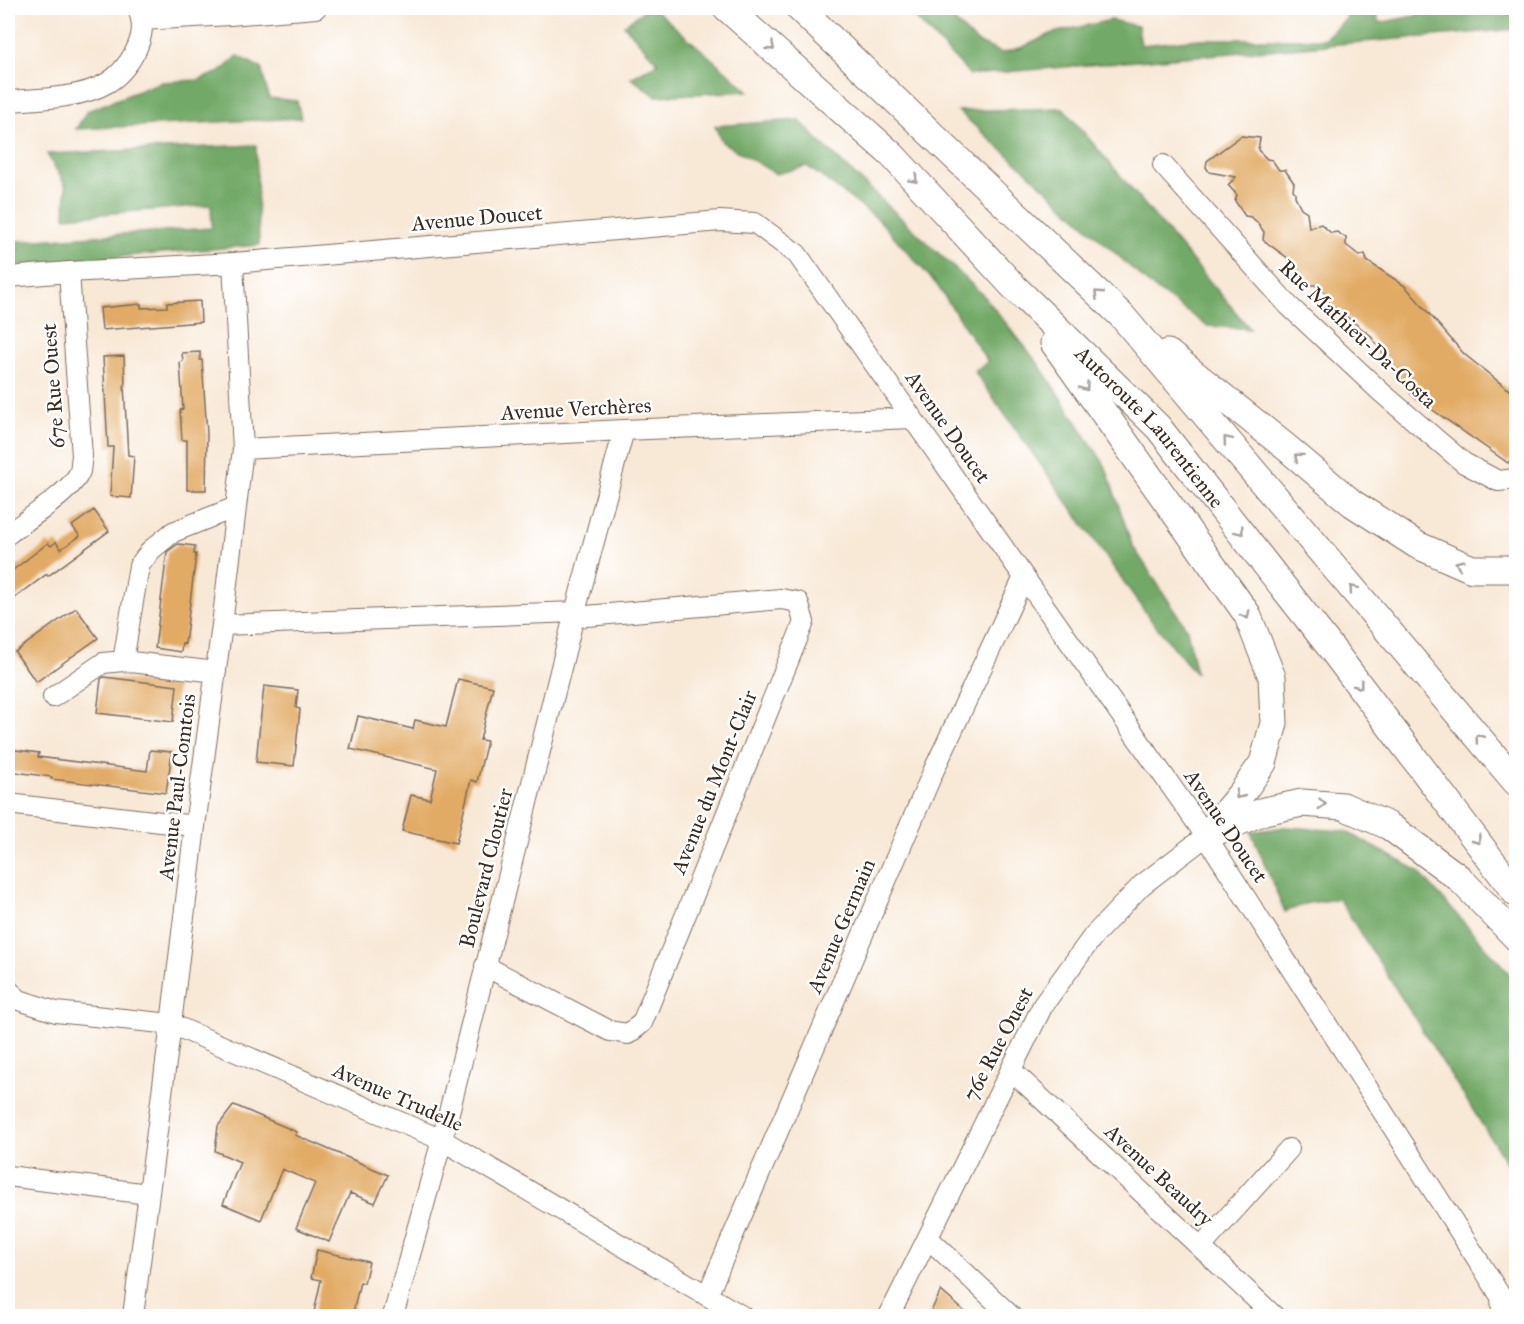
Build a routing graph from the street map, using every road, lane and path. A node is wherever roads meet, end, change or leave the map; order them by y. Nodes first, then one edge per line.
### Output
1 (316, 8) edge
2 (727, 8) edge
3 (799, 8) edge
4 (140, 14) edge
5 (8, 101) edge
6 (1163, 165) dead end
7 (232, 263) junction
8 (69, 272) junction
9 (8, 277) edge
10 (1015, 288) junction
11 (1122, 316) junction
12 (912, 418) junction
13 (624, 430) junction
14 (243, 449) junction
15 (1516, 479) edge
16 (236, 507) junction
17 (8, 534) edge
18 (1516, 569) edge
19 (1024, 577) junction
20 (575, 615) junction
21 (222, 625) junction
22 (123, 661) junction
23 (216, 672) junction
24 (53, 697) dead end
25 (1516, 782) edge
26 (8, 804) edge
27 (195, 826) junction
28 (1206, 836) junction
29 (1516, 893) edge
30 (1516, 937) edge
31 (485, 966) junction
32 (8, 990) edge
33 (171, 1024) junction
34 (1011, 1070) junction
35 (442, 1140) junction
36 (1289, 1149) dead end
37 (8, 1176) edge
38 (148, 1194) junction
39 (928, 1238) junction
40 (1201, 1247) junction
41 (707, 1296) junction
42 (1508, 1307) edge
43 (133, 1317) edge
44 (393, 1317) edge
45 (742, 1317) edge
46 (889, 1317) edge
47 (1011, 1317) edge
48 (1274, 1317) edge

1 - 4 street
2 -> 10 highway, Autoroute Laurentienne
11 -> 3 highway
4 - 5 street
6 - 15 street, Rue Mathieu-Da-Costa
7 - 8 street, Avenue Doucet
7 - 12 street, Avenue Doucet
7 - 14 street, Avenue Paul-Comtois
8 - 9 street, Avenue Doucet
8 - 17 street, 67e Rue Ouest
10 -> 28 highway
10 -> 29 highway, Autoroute Laurentienne
18 -> 11 highway
25 -> 11 highway
12 - 13 street, Avenue Verchères
12 - 19 street, Avenue Doucet
13 - 14 street, Avenue Verchères
13 - 20 street, Boulevard Cloutier
14 - 16 street, Avenue Paul-Comtois
16 - 21 street, Avenue Paul-Comtois
16 - 22 street
19 - 28 street, Avenue Doucet
19 - 41 street, Avenue Germain
20 - 21 street, Avenue du Mont-Clair
20 - 31 street, Boulevard Cloutier
20 - 31 street, Avenue du Mont-Clair
21 - 23 street, Avenue Paul-Comtois
22 - 23 street
22 - 24 street
23 - 27 street, Avenue Paul-Comtois
26 - 27 street
27 - 33 street, Avenue Paul-Comtois
28 -> 30 highway
28 - 34 street, 76e Rue Ouest
28 - 42 street, Avenue Doucet
31 - 35 street, Boulevard Cloutier
32 - 33 street, Avenue Trudelle
33 - 35 street, Avenue Trudelle
33 - 38 street, Avenue Paul-Comtois
34 - 39 street, 76e Rue Ouest
34 - 40 street, Avenue Beaudry
35 - 41 street, Avenue Trudelle
35 - 44 street, Boulevard Cloutier
36 - 40 street
37 - 38 street
38 - 43 street, Avenue Paul-Comtois
39 - 46 street, 76e Rue Ouest
39 - 47 street
40 - 48 street, Avenue Beaudry
41 - 45 street, Avenue Trudelle

